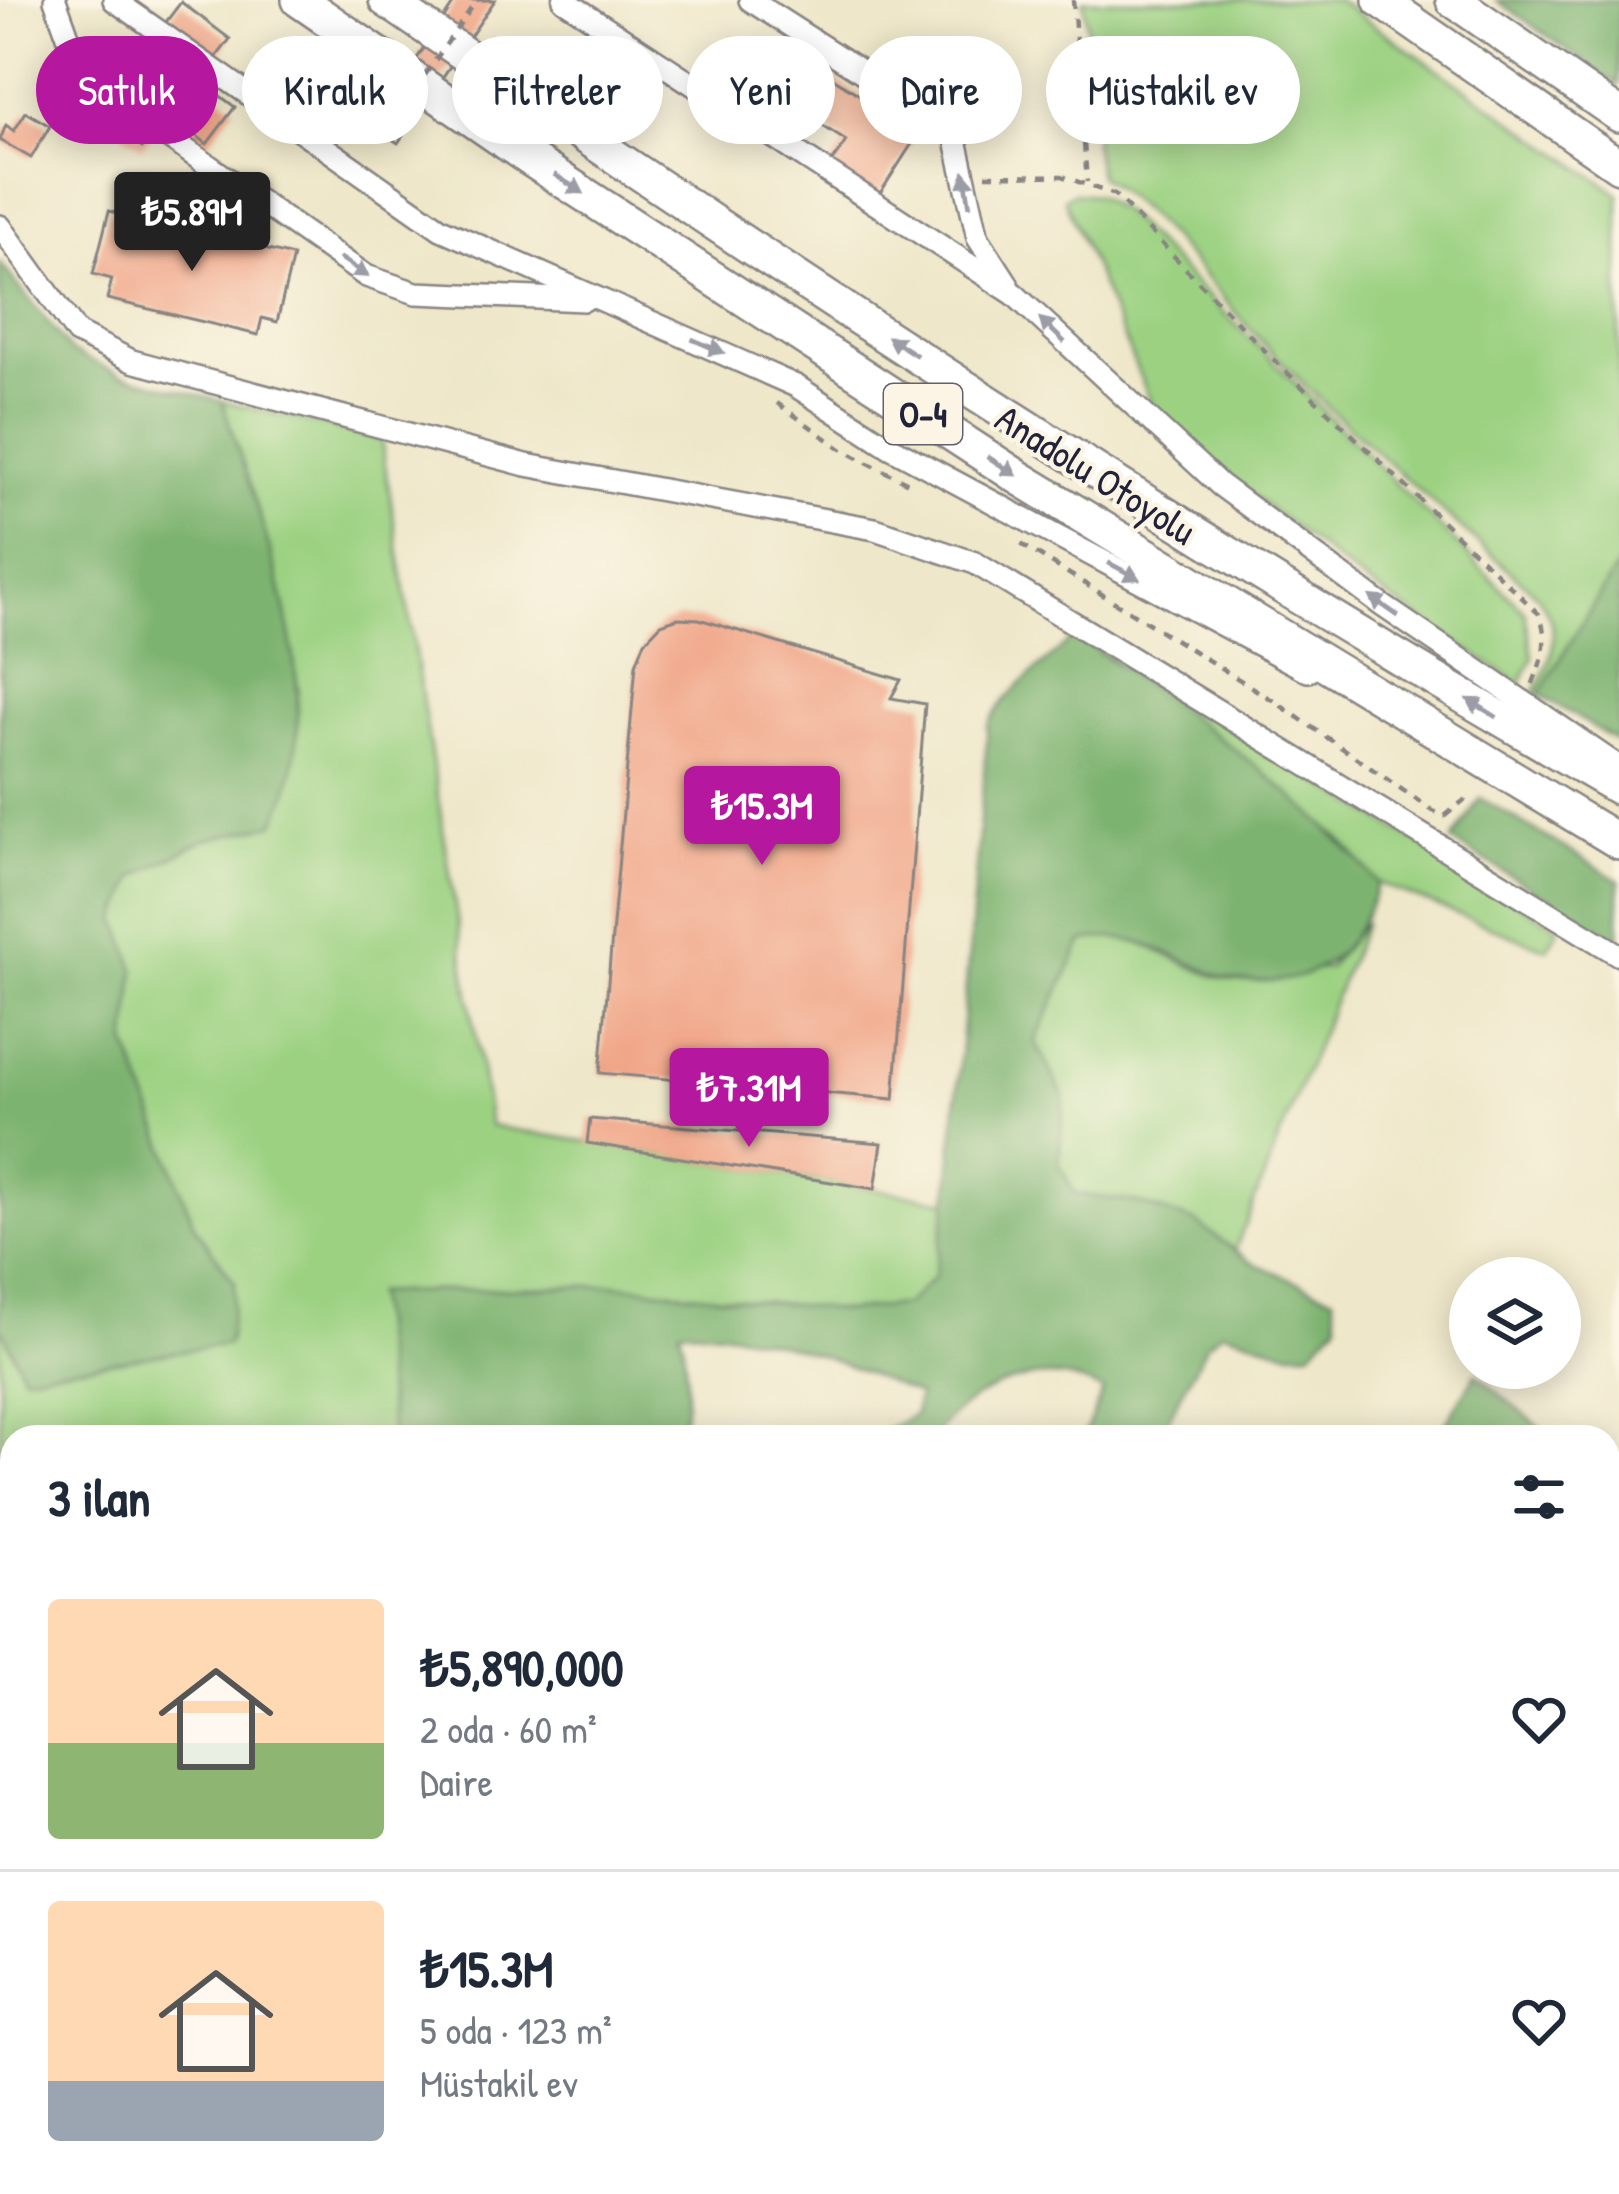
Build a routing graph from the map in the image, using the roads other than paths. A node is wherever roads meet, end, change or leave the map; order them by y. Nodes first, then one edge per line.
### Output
1 (55, 0) edge
2 (114, 0) edge
3 (299, 0) edge
4 (386, 0) edge
5 (564, 0) edge
6 (750, 0) edge
7 (1380, 0) edge
8 (1454, 0) edge
9 (1619, 115) edge
10 (1619, 166) edge
11 (0, 226) edge
12 (1014, 293) junction
13 (600, 301) junction
14 (1619, 767) edge
15 (1619, 788) edge
16 (1560, 807) junction
17 (1619, 842) edge
18 (1619, 955) edge

1 -> 13 lane
2 - 13 lane
3 -> 16 highway, Anadolu Otoyolu / O-4
15 -> 4 highway, Anadolu Otoyolu / O-4
5 - 12 lane
12 -> 6 lane
7 - 10 highway
8 - 9 highway
11 - 18 lane
14 -> 12 lane
13 -> 16 lane
16 - 17 highway, Anadolu Otoyolu / O-4

